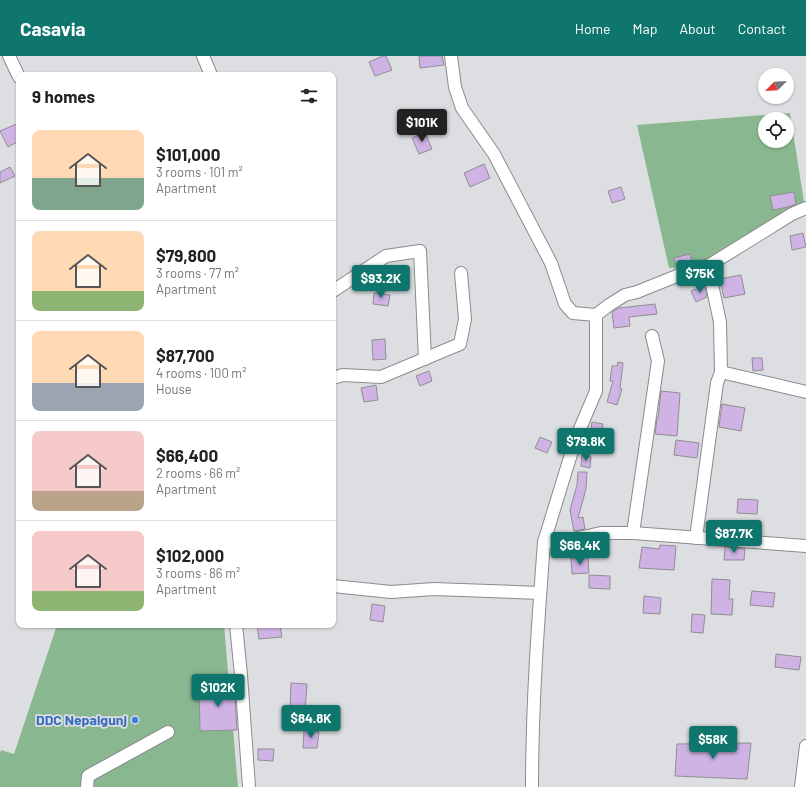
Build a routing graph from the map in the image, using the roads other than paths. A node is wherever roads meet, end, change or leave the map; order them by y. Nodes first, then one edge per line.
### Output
1 (10, 56) edge
2 (203, 56) edge
3 (451, 56) edge
4 (17, 72) edge
5 (210, 72) edge
6 (806, 208) edge
7 (708, 266) junction
8 (461, 273) dead end
9 (336, 289) edge
10 (596, 315) junction
11 (652, 336) dead end
12 (424, 359) junction
13 (721, 372) junction
14 (336, 377) edge
15 (806, 392) edge
16 (633, 533) junction
17 (696, 538) junction
18 (544, 542) junction
19 (806, 546) edge
20 (336, 586) edge
21 (540, 593) junction
22 (236, 628) edge
23 (168, 732) dead end
24 (806, 746) edge
25 (87, 787) edge
26 (249, 787) edge
27 (532, 787) edge
28 (800, 787) edge

1 - 4 street
2 - 5 street
3 - 10 street
6 - 7 street
7 - 10 street
7 - 13 street
8 - 12 street
9 - 12 street
10 - 18 street
11 - 16 street
12 - 14 street
13 - 15 street
13 - 17 street
16 - 17 street
16 - 18 street
17 - 19 street
18 - 21 street
20 - 21 street
21 - 27 street
22 - 26 street
23 - 25 street
24 - 28 street

